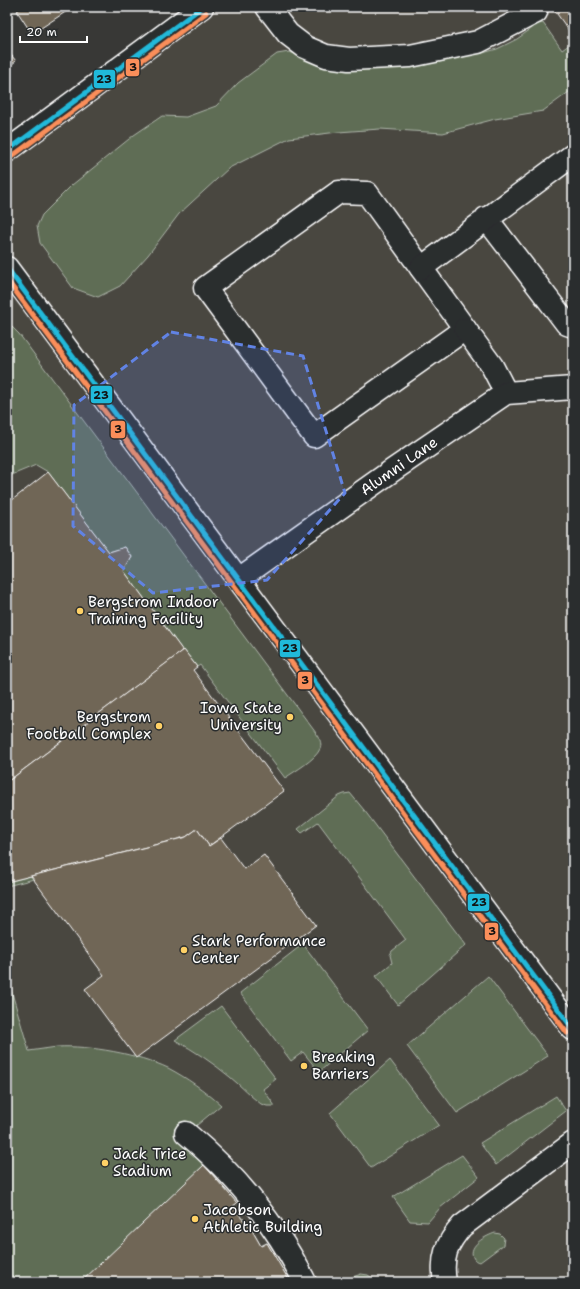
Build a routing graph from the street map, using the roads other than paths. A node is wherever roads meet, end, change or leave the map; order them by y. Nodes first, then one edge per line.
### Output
1 (202, 7) edge
2 (267, 7) edge
3 (536, 12) dead end
4 (7, 151) edge
5 (573, 155) edge
6 (486, 218) junction
7 (7, 268) edge
8 (421, 268) junction
9 (573, 326) edge
10 (465, 329) junction
11 (573, 388) edge
12 (506, 393) junction
13 (239, 579) junction
14 (573, 1029) edge
15 (186, 1133) dead end
16 (573, 1143) edge
17 (305, 1282) edge
18 (445, 1282) edge

1 - 4 street
2 - 3 street
5 - 6 street
6 - 8 street
6 - 9 street
7 - 13 street
8 - 10 street
8 - 10 street
10 - 12 street
11 - 12 street, Alumni Lane
12 - 13 street, Alumni Lane
13 - 14 street
15 - 17 street
16 - 18 street

